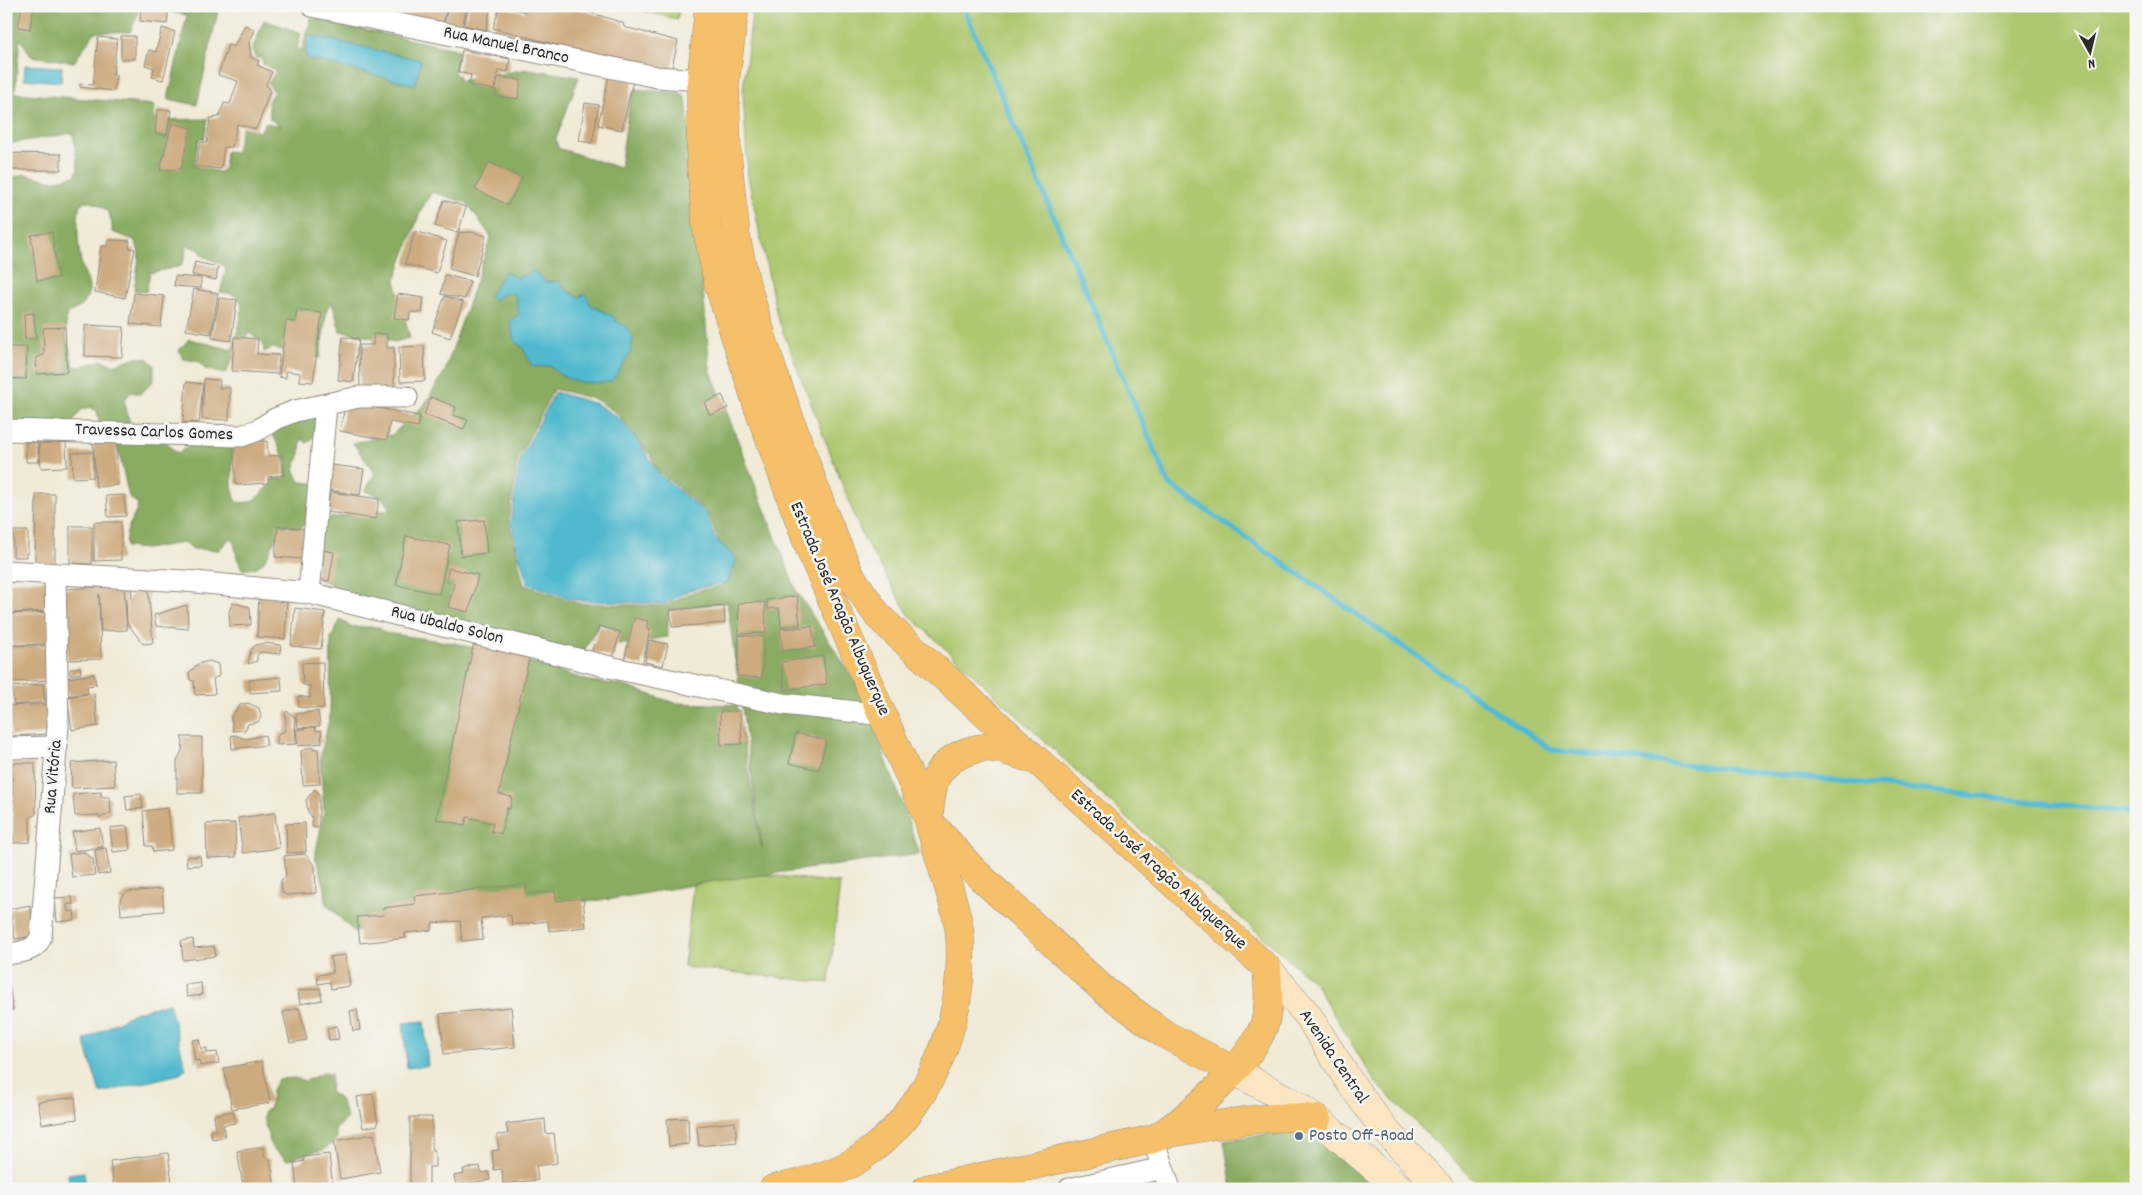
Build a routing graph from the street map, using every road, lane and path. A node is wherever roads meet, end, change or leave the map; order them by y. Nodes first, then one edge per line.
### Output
1 (312, 6) edge
2 (709, 6) edge
3 (735, 6) edge
4 (701, 80) junction
5 (407, 398) dead end
6 (326, 405) junction
7 (6, 430) edge
8 (6, 571) edge
9 (55, 574) junction
10 (309, 593) junction
11 (884, 715) junction
12 (57, 747) junction
13 (6, 748) edge
14 (1036, 760) junction
15 (929, 821) junction
16 (6, 954) edge
17 (1266, 968) junction
18 (1233, 1070) junction
19 (1317, 1119) junction
20 (1158, 1136) junction
21 (1163, 1168) junction
22 (773, 1189) edge
23 (926, 1189) edge
24 (1068, 1189) edge
25 (1170, 1189) edge
26 (1400, 1189) edge
27 (1441, 1189) edge

1 - 4 street, Rua Manuel Branco
2 - 4 main road, Estrada José Aragão Albuquerque
3 - 14 main road, Estrada José Aragão Albuquerque
4 - 11 main road, Estrada José Aragão Albuquerque
5 - 6 street, Travessa Carlos Gomes
6 - 7 street, Travessa Carlos Gomes
6 - 10 street
8 - 9 street, Rua Ubaldo Solon
9 - 10 street, Rua Ubaldo Solon
9 - 12 street, Rua Vitória
10 - 11 street, Rua Ubaldo Solon
11 - 15 main road, Estrada José Aragão Albuquerque
12 - 13 street
12 - 16 street, Rua Vitória
14 - 15 main road
14 - 17 main road, Estrada José Aragão Albuquerque
15 - 18 main road, Estrada José Aragão Albuquerque
15 - 22 main road
17 - 18 main road
17 - 27 main road, Avenida Central
18 - 19 main road
18 - 20 main road
19 - 20 main road
19 - 26 main road
20 - 21 street
20 - 23 main road
21 - 24 street
21 - 25 street

